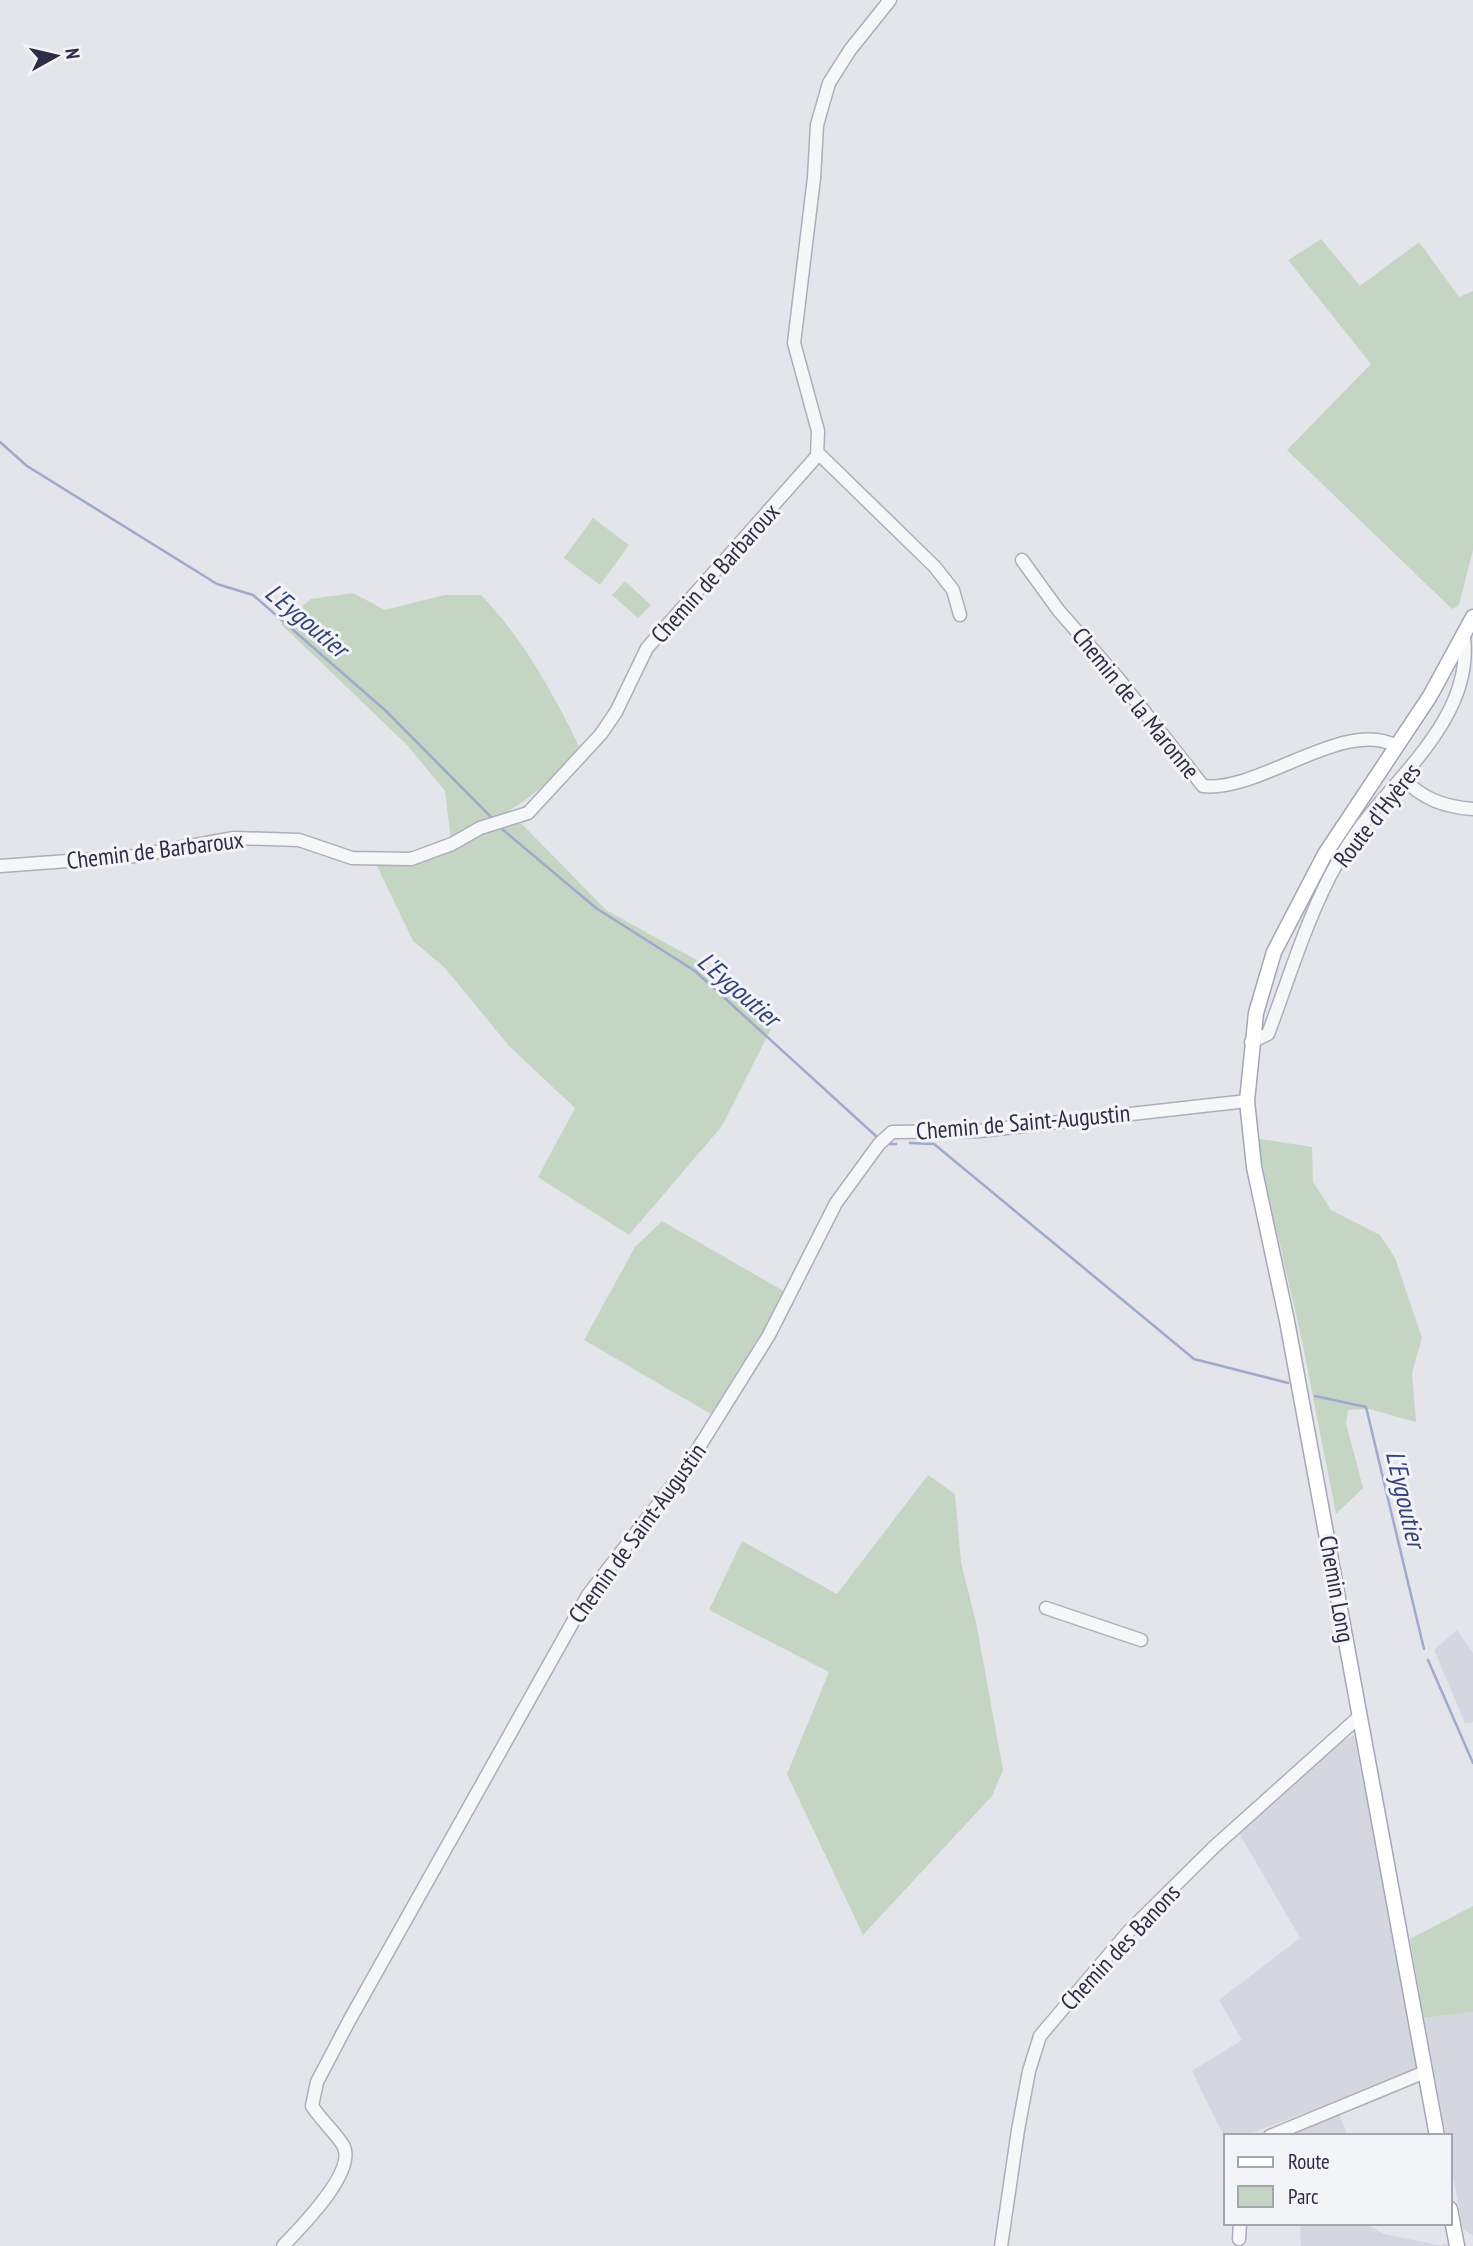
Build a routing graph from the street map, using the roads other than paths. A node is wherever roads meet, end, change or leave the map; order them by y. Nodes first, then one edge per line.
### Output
1 (890, 0) edge
2 (818, 453) junction
3 (1022, 560) dead end
4 (960, 615) dead end
5 (1473, 617) edge
6 (1464, 638) junction
7 (1396, 746) junction
8 (1403, 778) junction
9 (1473, 809) edge
10 (0, 866) edge
11 (1256, 1013) joint
12 (1251, 1042) junction
13 (1247, 1101) junction
14 (1046, 1608) dead end
15 (1141, 1640) dead end
16 (1360, 1716) junction
17 (1425, 2072) junction
18 (1275, 2134) edge
19 (1437, 2134) edge
20 (1452, 2220) edge
21 (1240, 2225) edge
22 (1239, 2239) dead end
23 (283, 2246) edge
24 (1001, 2246) edge
25 (1457, 2246) edge

1 - 2 street
2 - 4 street
2 - 10 street, Chemin de Barbaroux
3 - 7 street, Chemin de la Maronne
5 - 6 main road, Route d'Hyères
6 - 7 main road, Route d'Hyères
6 - 8 street, Route d'Hyères
7 - 11 main road, Route d'Hyères
8 - 9 street
8 - 12 street, Route d'Hyères
11 - 12 main road, Chemin Long
12 - 13 main road, Chemin Long
13 - 16 main road, Chemin Long
13 - 23 street, Chemin de Saint-Augustin
14 - 15 street
16 - 17 main road, Chemin Long
16 - 24 street, Chemin des Banons
17 - 18 street
17 - 19 main road, Chemin Long
20 - 25 main road
21 - 22 street

